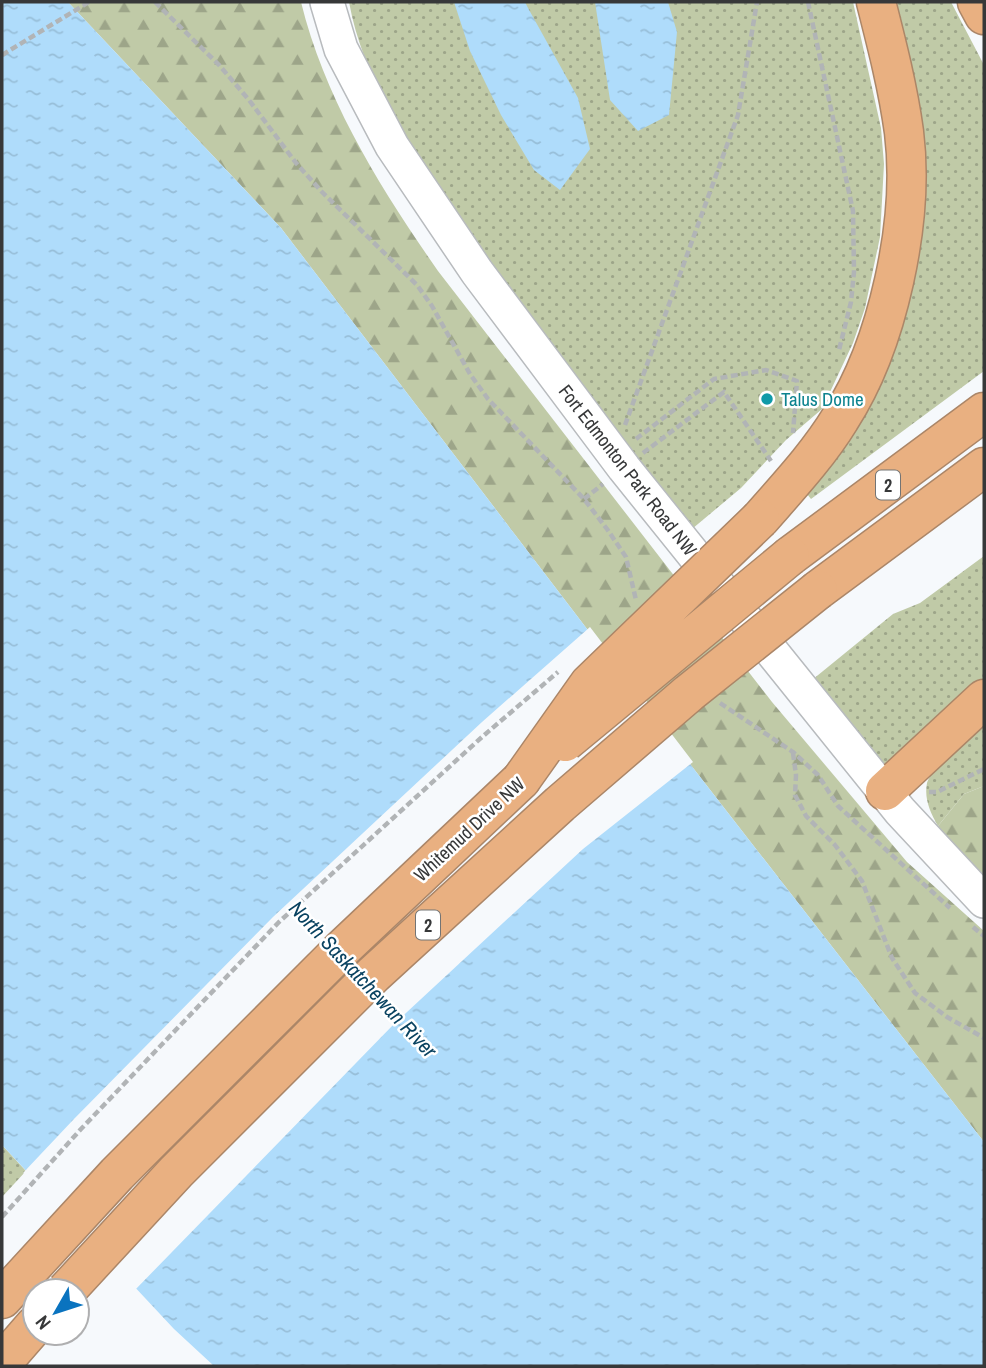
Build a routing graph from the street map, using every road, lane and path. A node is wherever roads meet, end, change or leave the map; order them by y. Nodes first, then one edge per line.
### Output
1 (89, 2) edge
2 (155, 2) edge
3 (327, 2) edge
4 (757, 2) edge
5 (808, 2) edge
6 (876, 2) edge
7 (977, 2) edge
8 (984, 15) edge
9 (2, 55) edge
10 (835, 361) dead end
11 (984, 412) edge
12 (798, 432) dead end
13 (625, 457) junction
14 (780, 457) dead end
15 (984, 467) edge
16 (629, 608) dead end
17 (559, 672) dead end
18 (714, 699) dead end
19 (984, 699) edge
20 (793, 752) junction
21 (521, 780) junction
22 (885, 791) junction
23 (969, 912) edge
24 (984, 936) edge
25 (984, 1038) edge
26 (2, 1217) edge
27 (79, 1277) edge
28 (2, 1299) edge
29 (21, 1341) edge
30 (2, 1363) edge

1 - 9 path
2 - 16 path
3 - 13 street, Fort Edmonton Park Road NW
4 - 13 path
5 - 10 path
6 - 21 highway, bridge
7 - 8 highway
11 - 21 highway, Whitemud Drive NW / 2, bridge
12 - 13 path
13 - 14 path
13 - 22 street, Fort Edmonton Park Road NW
15 - 27 highway, 2, bridge
17 - 26 path, bridge
18 - 20 path
19 - 22 highway
20 - 23 path
20 - 25 path
21 - 28 highway, Whitemud Drive NW / 2
22 - 23 street, Fort Edmonton Park Road NW
23 - 24 path
29 - 30 highway

